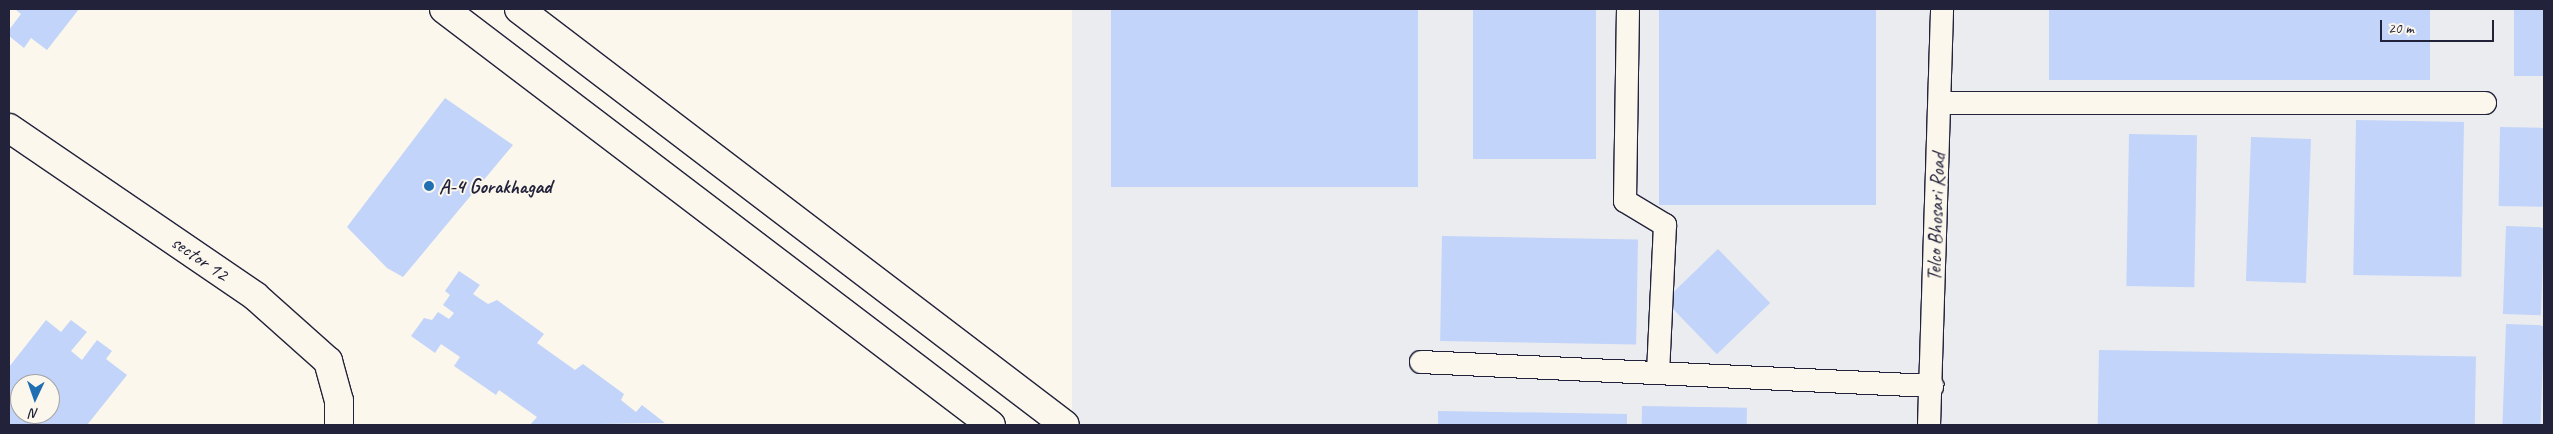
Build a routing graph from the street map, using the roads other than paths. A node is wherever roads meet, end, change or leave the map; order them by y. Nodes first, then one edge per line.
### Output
1 (444, 9) edge
2 (519, 9) edge
3 (1628, 9) edge
4 (1942, 9) edge
5 (2485, 103) dead end
6 (1940, 104) junction
7 (9, 128) edge
8 (1421, 362) dead end
9 (1658, 373) junction
10 (1932, 386) junction
11 (339, 425) edge
12 (991, 425) edge
13 (1065, 425) edge
14 (1929, 425) edge

1 - 12 street
2 - 13 street
3 - 9 lane
4 - 6 lane, Telco Bhosari Road
5 - 6 lane
6 - 10 lane, Telco Bhosari Road
7 - 11 street, sector 12
8 - 9 lane
9 - 10 lane
10 - 14 lane, Telco Bhosari Road

